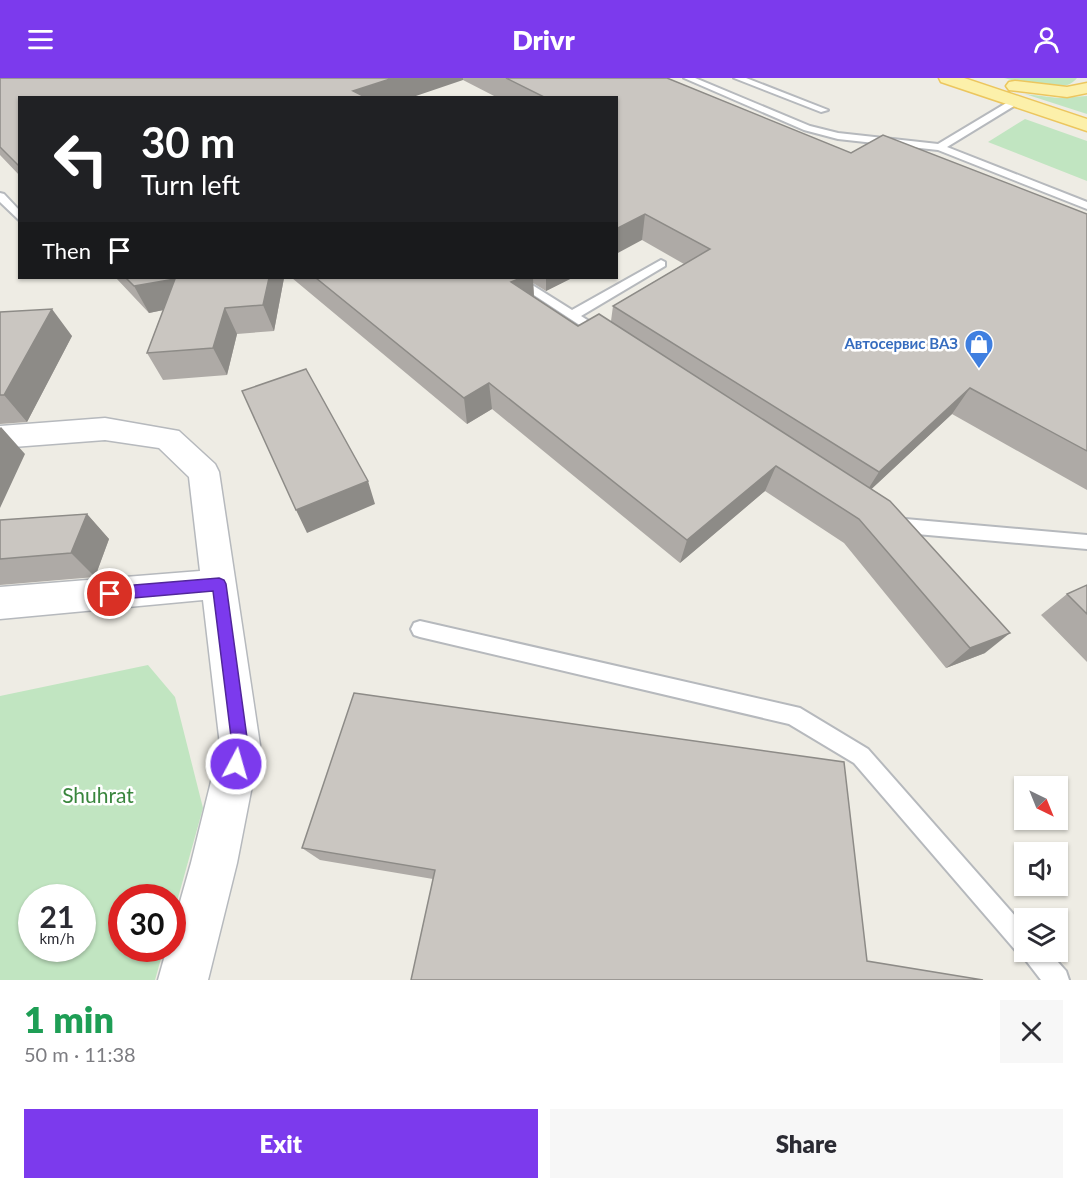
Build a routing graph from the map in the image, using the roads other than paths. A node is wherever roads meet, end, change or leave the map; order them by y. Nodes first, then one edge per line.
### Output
1 (688, 78) edge
2 (738, 78) edge
3 (947, 78) edge
4 (985, 78) edge
5 (1087, 88) edge
6 (1016, 101) junction
7 (824, 110) dead end
8 (1087, 125) edge
9 (940, 147) junction
10 (0, 196) edge
11 (1087, 206) edge
12 (18, 216) edge
13 (661, 264) dead end
14 (516, 279) edge
15 (573, 316) junction
16 (612, 342) edge
17 (0, 437) edge
18 (880, 518) edge
19 (1087, 542) edge
20 (219, 584) junction
21 (0, 603) edge
22 (420, 629) dead end
23 (1014, 932) edge
24 (1041, 962) edge
25 (183, 980) edge
26 (1057, 980) edge

1 - 9 lane
2 - 7 lane
3 - 6 main road
4 - 5 main road
6 - 8 main road
6 - 9 lane
9 - 11 lane
10 - 12 lane
13 - 15 lane
14 - 15 lane
15 - 16 lane
17 - 20 street
18 - 19 lane
20 - 21 street
20 - 25 street
22 - 23 lane
24 - 26 lane

